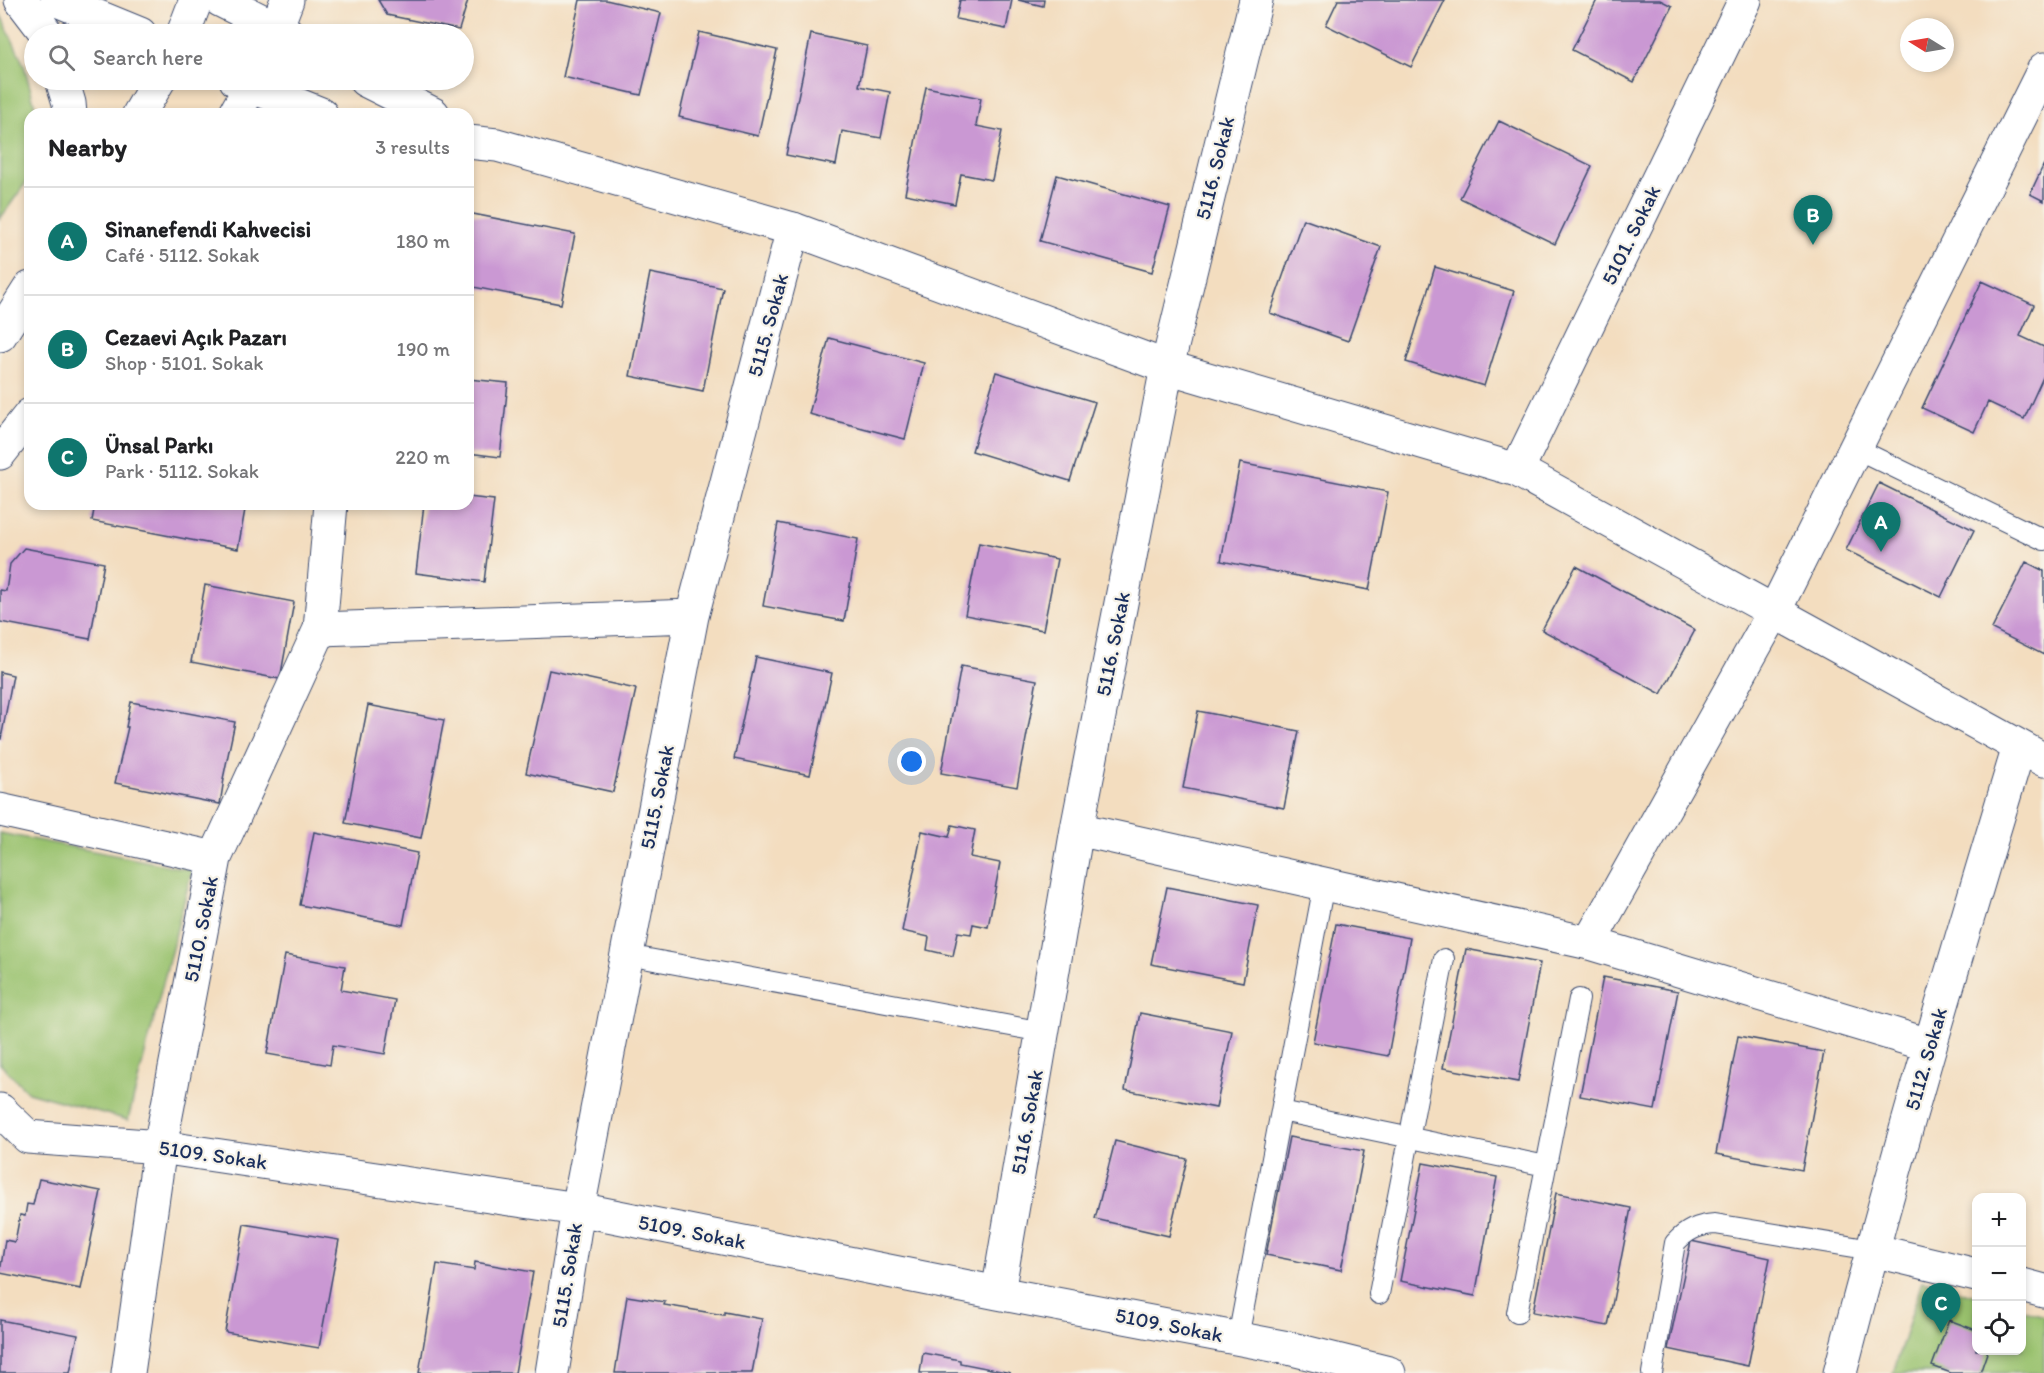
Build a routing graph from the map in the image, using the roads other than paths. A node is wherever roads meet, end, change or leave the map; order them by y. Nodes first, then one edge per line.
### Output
1 (21, 0) edge
2 (57, 0) edge
3 (196, 0) edge
4 (220, 0) edge
5 (1745, 0) edge
6 (1253, 1) edge
7 (39, 24) edge
8 (116, 24) edge
9 (187, 24) edge
10 (281, 24) edge
11 (2044, 69) edge
12 (65, 90) edge
13 (153, 90) edge
14 (244, 90) edge
15 (385, 90) edge
16 (69, 108) edge
17 (143, 108) edge
18 (302, 108) edge
19 (421, 108) edge
20 (482, 143) edge
21 (793, 229) junction
22 (24, 297) edge
23 (0, 335) edge
24 (1167, 367) junction
25 (24, 423) edge
26 (1855, 448) junction
27 (0, 453) edge
28 (1517, 470) junction
29 (330, 510) edge
30 (2044, 540) edge
31 (1774, 612) junction
32 (692, 616) junction
33 (320, 628) junction
34 (2032, 753) edge
35 (0, 810) edge
36 (1077, 829) junction
37 (215, 858) junction
38 (1324, 884) junction
39 (1589, 943) junction
40 (627, 954) junction
41 (1444, 959) dead end
42 (1580, 999) dead end
43 (1043, 1032) junction
44 (1929, 1045) junction
45 (0, 1110) edge
46 (1281, 1111) junction
47 (1410, 1137) junction
48 (160, 1147) junction
49 (1546, 1166) junction
50 (578, 1209) junction
51 (1872, 1250) junction
52 (1972, 1274) edge
53 (2026, 1286) edge
54 (2044, 1291) edge
55 (998, 1293) junction
56 (1379, 1294) dead end
57 (1517, 1313) dead end
58 (1238, 1338) junction
59 (1286, 1360) edge
60 (128, 1373) edge
61 (552, 1373) edge
62 (1389, 1373) edge
63 (1652, 1373) edge
64 (1840, 1373) edge

1 - 7 street
2 - 8 street
3 - 9 street
4 - 10 street
5 - 28 street, 5101. Sokak
6 - 24 street, 5116. Sokak
11 - 26 street
12 - 16 street
13 - 17 street
14 - 18 street
15 - 19 street
20 - 21 street
21 - 24 street
21 - 32 street, 5115. Sokak
22 - 23 street
24 - 28 street
24 - 36 street, 5116. Sokak
25 - 27 street
26 - 30 lane
26 - 31 street
28 - 31 street
29 - 33 street, 5110. Sokak
31 - 34 street
31 - 39 street
32 - 33 street
32 - 40 street, 5115. Sokak
33 - 37 street, 5110. Sokak
34 - 44 street, 5112. Sokak
35 - 37 street
36 - 38 street
36 - 43 street, 5116. Sokak
37 - 48 street, 5110. Sokak
38 - 39 street
38 - 46 lane
39 - 44 street
40 - 43 lane
40 - 50 street, 5115. Sokak
41 - 47 lane
42 - 49 lane
43 - 55 street, 5116. Sokak
44 - 51 street, 5112. Sokak
45 - 48 street, 5109. Sokak
46 - 47 lane
46 - 58 lane
47 - 49 lane
47 - 56 lane
48 - 50 street, 5109. Sokak
48 - 60 street, 5110. Sokak
49 - 57 lane
50 - 55 street, 5109. Sokak
50 - 61 street, 5115. Sokak
51 - 52 street
51 - 63 lane
51 - 64 street, 5112. Sokak
53 - 54 street
55 - 58 street, 5109. Sokak
58 - 59 street, 5109. Sokak
59 - 62 street, 5109. Sokak

